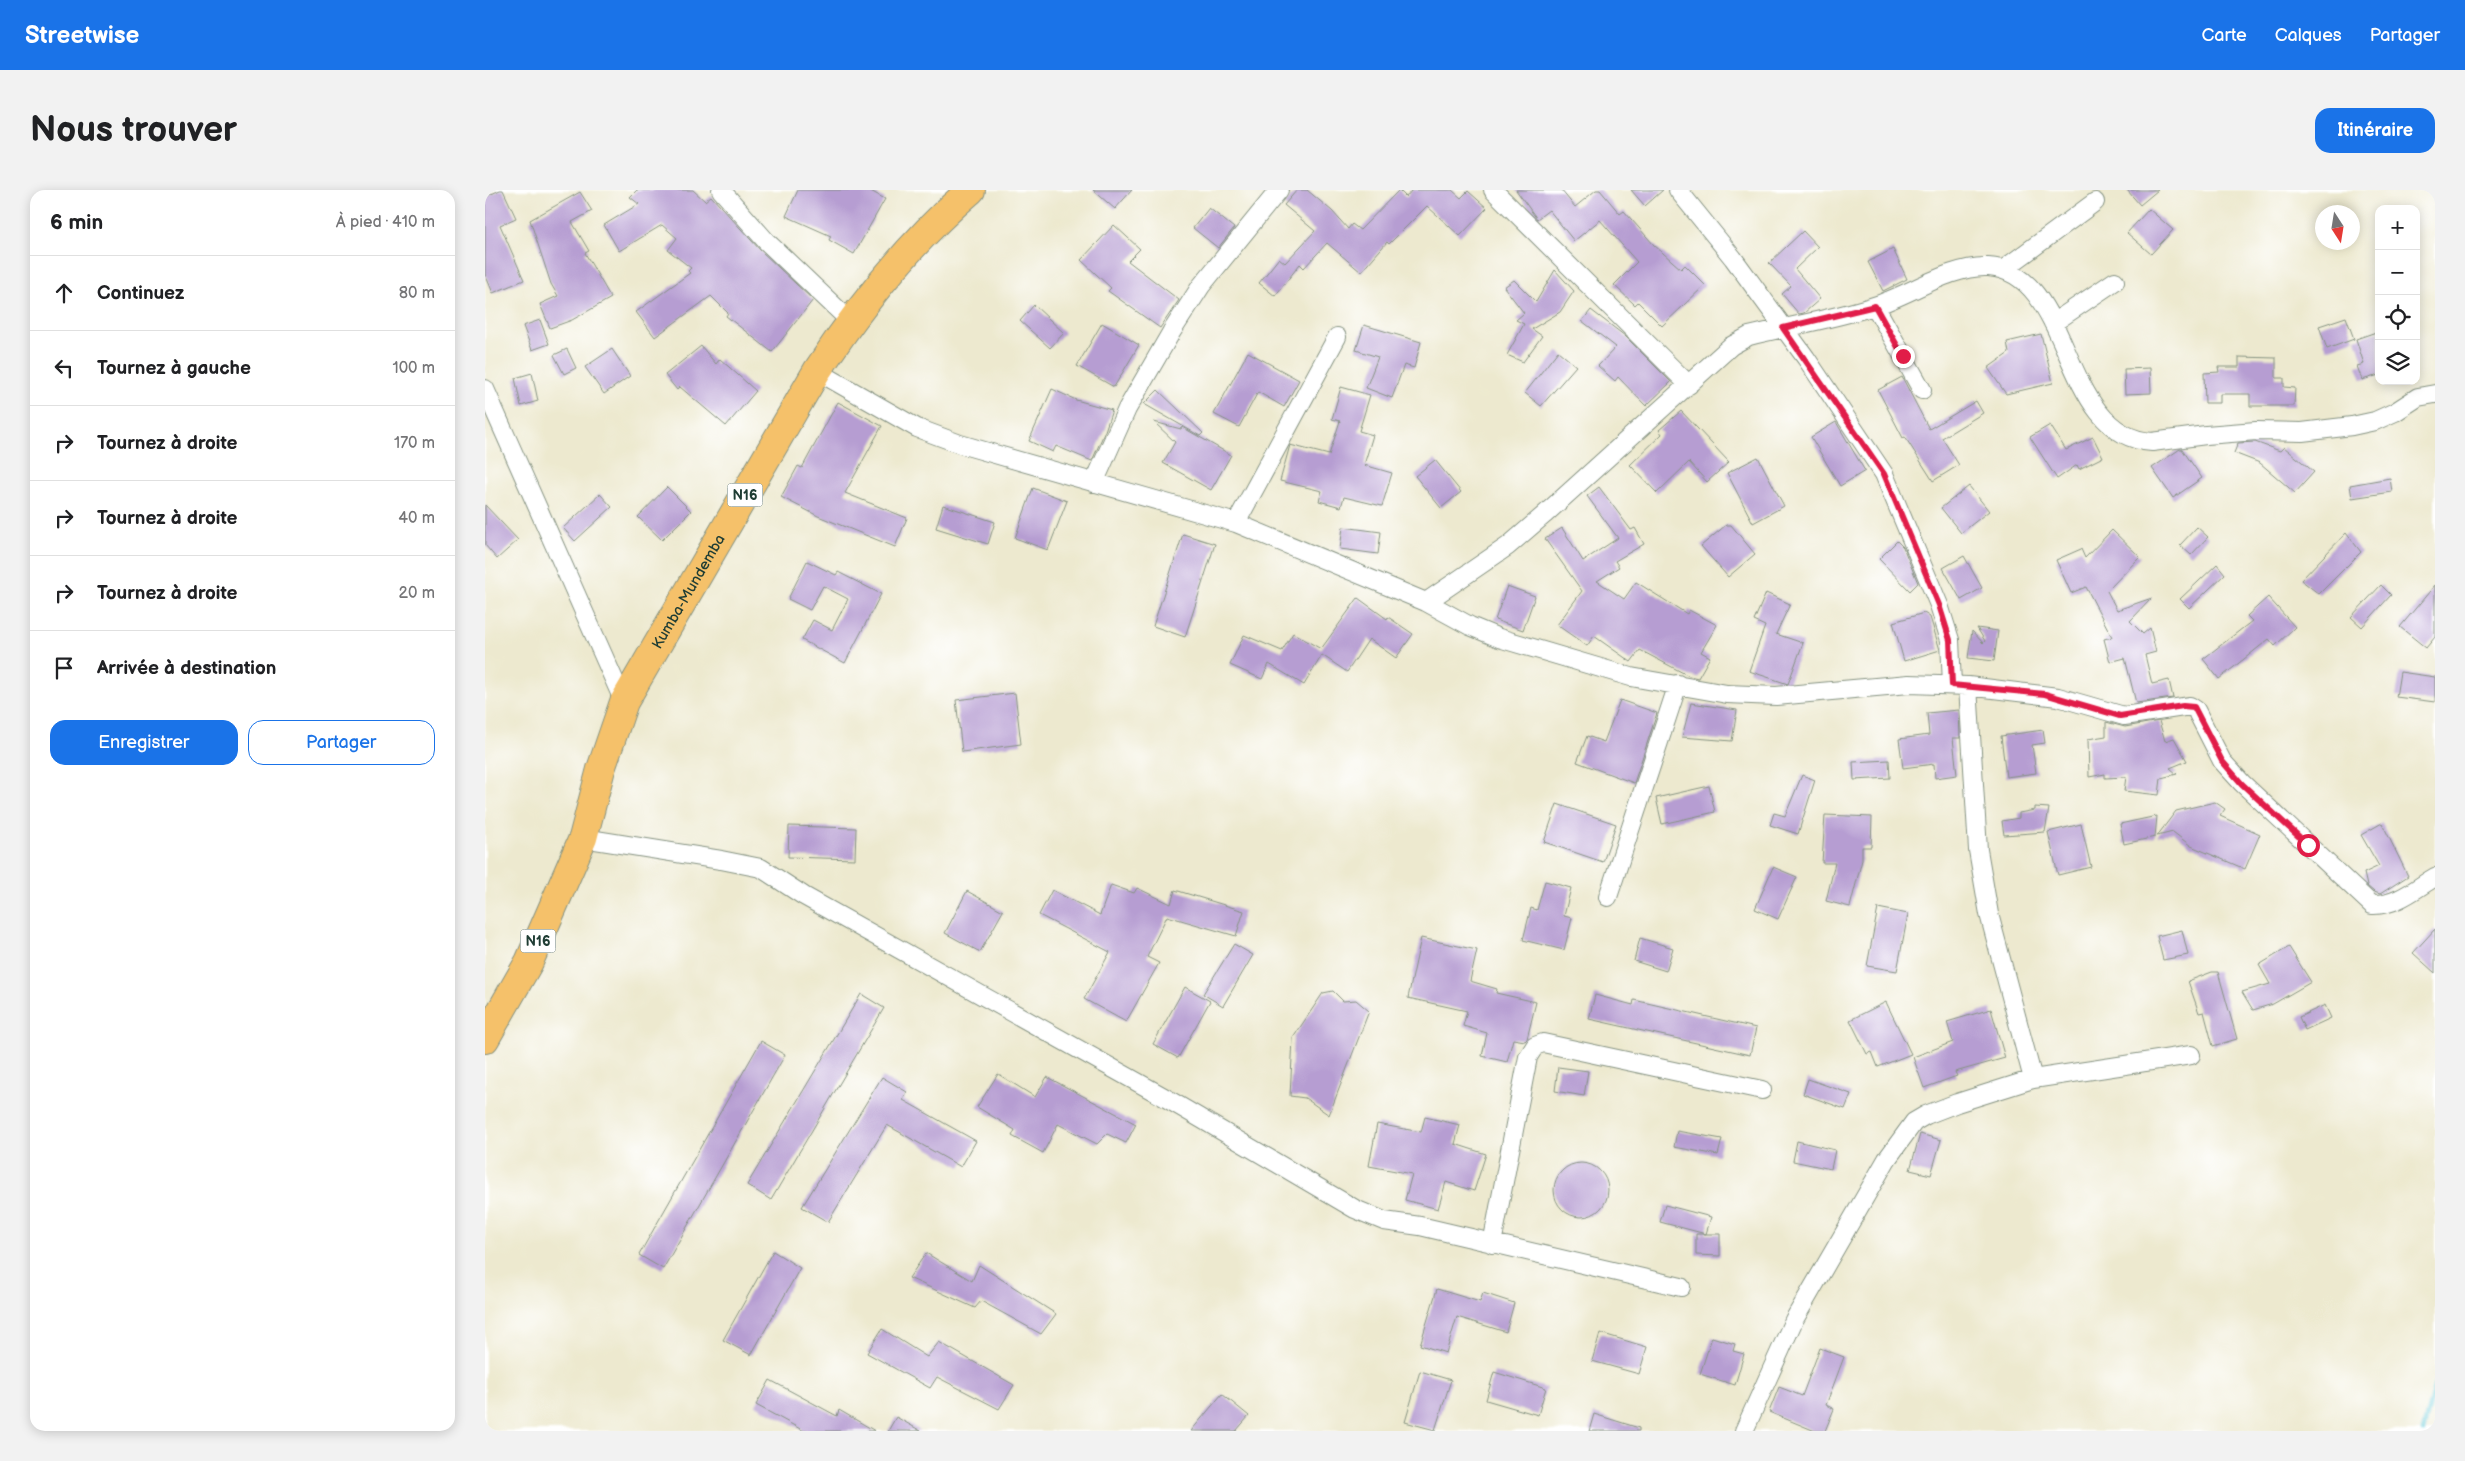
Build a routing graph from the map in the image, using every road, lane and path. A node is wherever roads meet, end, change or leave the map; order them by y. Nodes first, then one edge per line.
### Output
1 (721, 190) edge
2 (971, 190) edge
3 (1279, 190) edge
4 (1493, 190) edge
5 (1677, 190) edge
6 (2095, 202) dead end
7 (2004, 269) junction
8 (2115, 282) dead end
9 (1875, 306) junction
10 (850, 321) junction
11 (2053, 323) junction
12 (1783, 328) junction
13 (1337, 338) dead end
14 (817, 371) junction
15 (1689, 385) junction
16 (485, 390) edge
17 (1922, 390) dead end
18 (2435, 394) edge
19 (1094, 483) junction
20 (1236, 523) junction
21 (1426, 602) junction
22 (1678, 684) junction
23 (1960, 686) junction
24 (624, 702) junction
25 (583, 838) junction
26 (2435, 877) edge
27 (1608, 897) dead end
28 (485, 1040) edge
29 (2191, 1055) dead end
30 (2033, 1079) junction
31 (1762, 1090) dead end
32 (1492, 1244) junction
33 (1681, 1287) dead end
34 (1744, 1431) edge

1 - 10 street
2 - 10 highway, Kumba-Mundemba / N16
3 - 19 street
4 - 15 street
5 - 12 street
6 - 7 street
7 - 9 street
7 - 11 street
8 - 11 street
9 - 12 street
9 - 17 street
10 - 14 highway, Kumba-Mundemba / N16
11 - 18 street
12 - 15 street
12 - 23 street
13 - 20 street
14 - 19 street
14 - 24 highway, Kumba-Mundemba / N16
15 - 21 street
16 - 24 street
19 - 20 street
20 - 21 street
21 - 22 street
22 - 23 street
22 - 27 street
23 - 26 street
23 - 30 street
24 - 25 highway, Kumba-Mundemba / N16
25 - 28 highway, Kumba-Mundemba / N16
25 - 32 street
29 - 30 street
30 - 34 street
31 - 32 street
32 - 33 street

